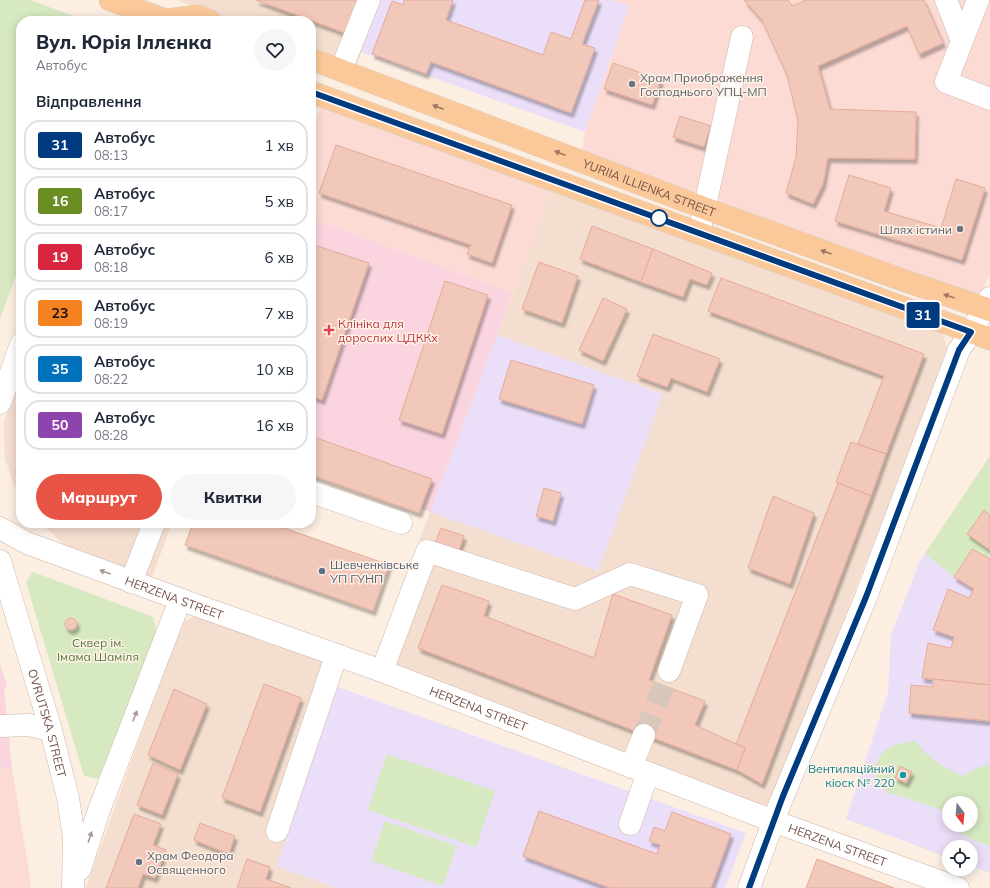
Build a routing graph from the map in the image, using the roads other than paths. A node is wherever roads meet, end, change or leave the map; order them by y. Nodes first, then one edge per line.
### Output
1 (110, 0) edge
2 (369, 0) edge
3 (946, 0) edge
4 (978, 0) edge
5 (137, 10) edge
6 (153, 16) edge
7 (742, 37) dead end
8 (962, 41) junction
9 (316, 61) edge
10 (341, 70) junction
11 (316, 94) edge
12 (990, 99) edge
13 (704, 208) junction
14 (699, 233) junction
15 (988, 305) edge
16 (981, 336) edge
17 (16, 358) edge
18 (0, 403) edge
19 (316, 494) edge
20 (401, 523) dead end
21 (0, 528) edge
22 (152, 528) edge
23 (0, 561) edge
24 (131, 582) junction
25 (180, 600) junction
26 (336, 656) junction
27 (382, 671) junction
28 (669, 671) tunnel mouth
29 (0, 726) edge
30 (51, 730) junction
31 (644, 735) tunnel mouth
32 (640, 770) junction
33 (773, 821) junction
34 (630, 824) dead end
35 (277, 831) dead end
36 (954, 887) edge
37 (74, 888) edge
38 (749, 888) edge

1 - 5 main road
2 - 10 street
3 - 8 street
4 - 8 street
5 - 6 main road
7 - 13 street
8 - 12 street
9 - 10 main road, YURIIA ILLIENKA STREET
13 -> 10 main road, YURIIA ILLIENKA STREET
11 - 14 main road
13 - 14 street
15 -> 13 main road, YURIIA ILLIENKA STREET
14 - 16 main road
15 - 16 street
16 - 33 street
17 - 18 street
19 - 20 street
24 -> 21 street, HERZENA STREET
22 - 24 street
23 - 30 street, OVRUTSKA STREET
24 - 25 street, HERZENA STREET
25 - 26 street, HERZENA STREET
37 -> 25 street, OVRUTSKA STREET
26 - 27 street, HERZENA STREET
26 - 35 street
27 - 28 street
27 - 32 street, HERZENA STREET
29 - 30 street
30 - 37 street, OVRUTSKA STREET
31 - 32 street
32 - 33 street, HERZENA STREET
32 - 34 street
33 - 36 street, HERZENA STREET
33 - 38 street

